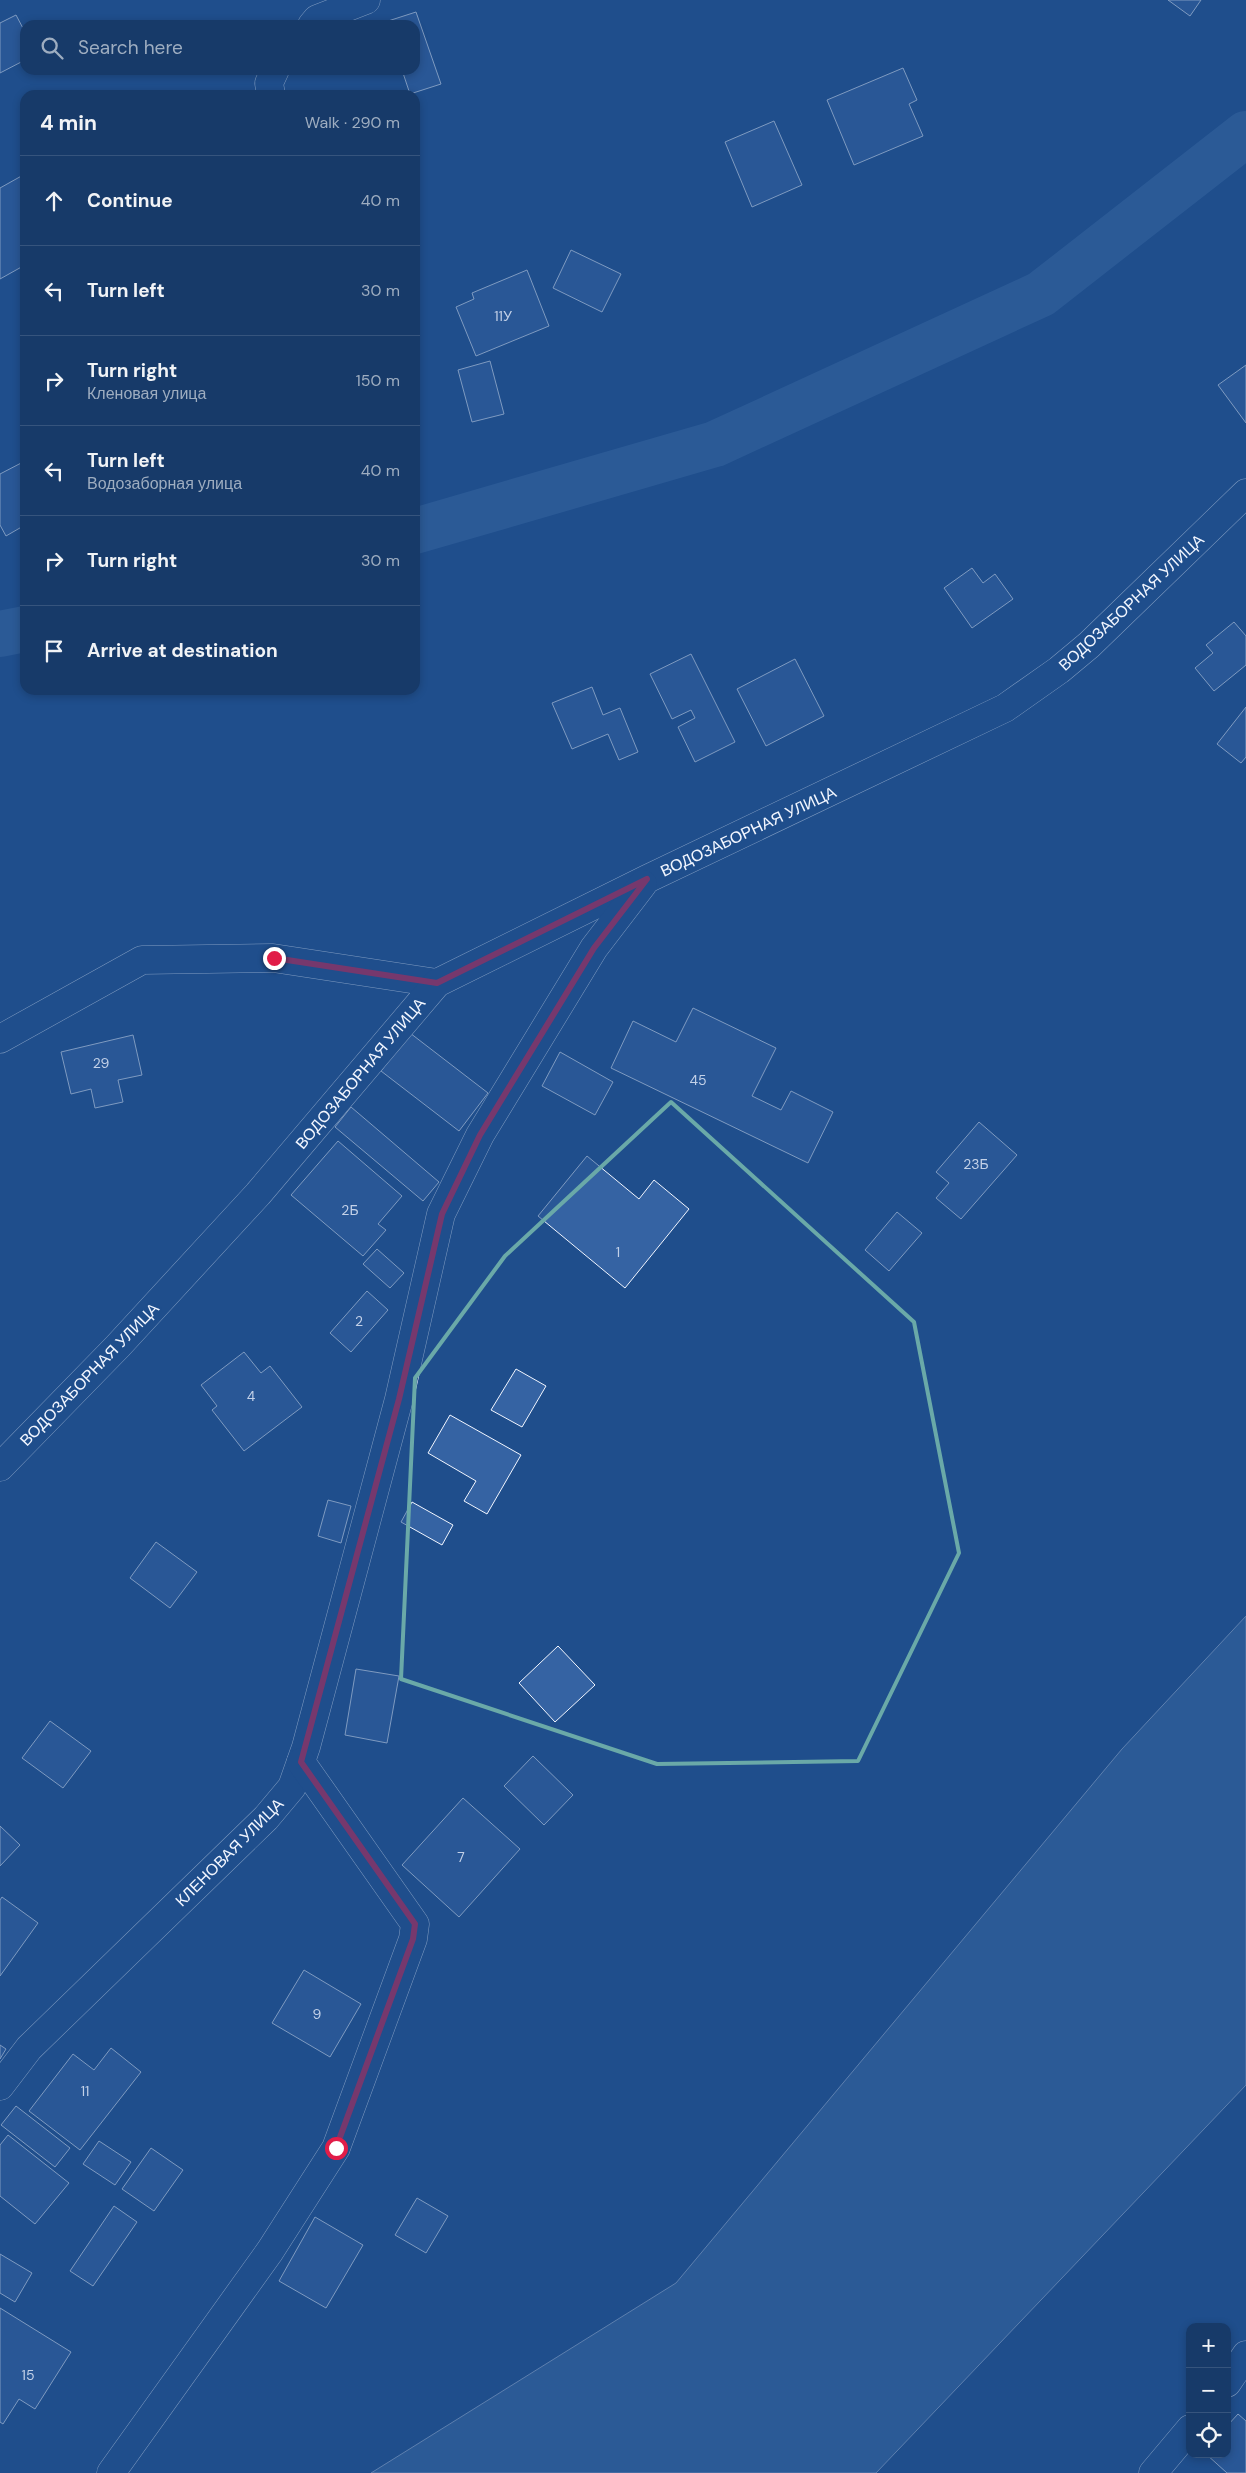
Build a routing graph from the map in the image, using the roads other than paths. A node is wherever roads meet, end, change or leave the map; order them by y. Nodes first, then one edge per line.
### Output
1 (366, 0) edge
2 (316, 20) edge
3 (272, 75) edge
4 (270, 90) edge
5 (1246, 493) edge
6 (647, 879) junction
7 (437, 983) junction
8 (0, 1040) edge
9 (0, 1467) edge
10 (301, 1762) junction
11 (0, 2086) edge
12 (1246, 2355) edge
13 (1231, 2377) edge
14 (1186, 2434) edge
15 (111, 2473) edge
16 (1153, 2473) edge

1 - 2 street
3 - 4 street
5 - 6 street, ВОДОЗАБОРНАЯ УЛИЦА
6 - 7 street, ВОДОЗАБОРНАЯ УЛИЦА
6 - 10 street, КЛЕНОВАЯ УЛИЦА
7 - 8 street
7 - 9 street, ВОДОЗАБОРНАЯ УЛИЦА
10 - 11 street, КЛЕНОВАЯ УЛИЦА
10 - 15 street
12 - 13 street
14 - 16 street

